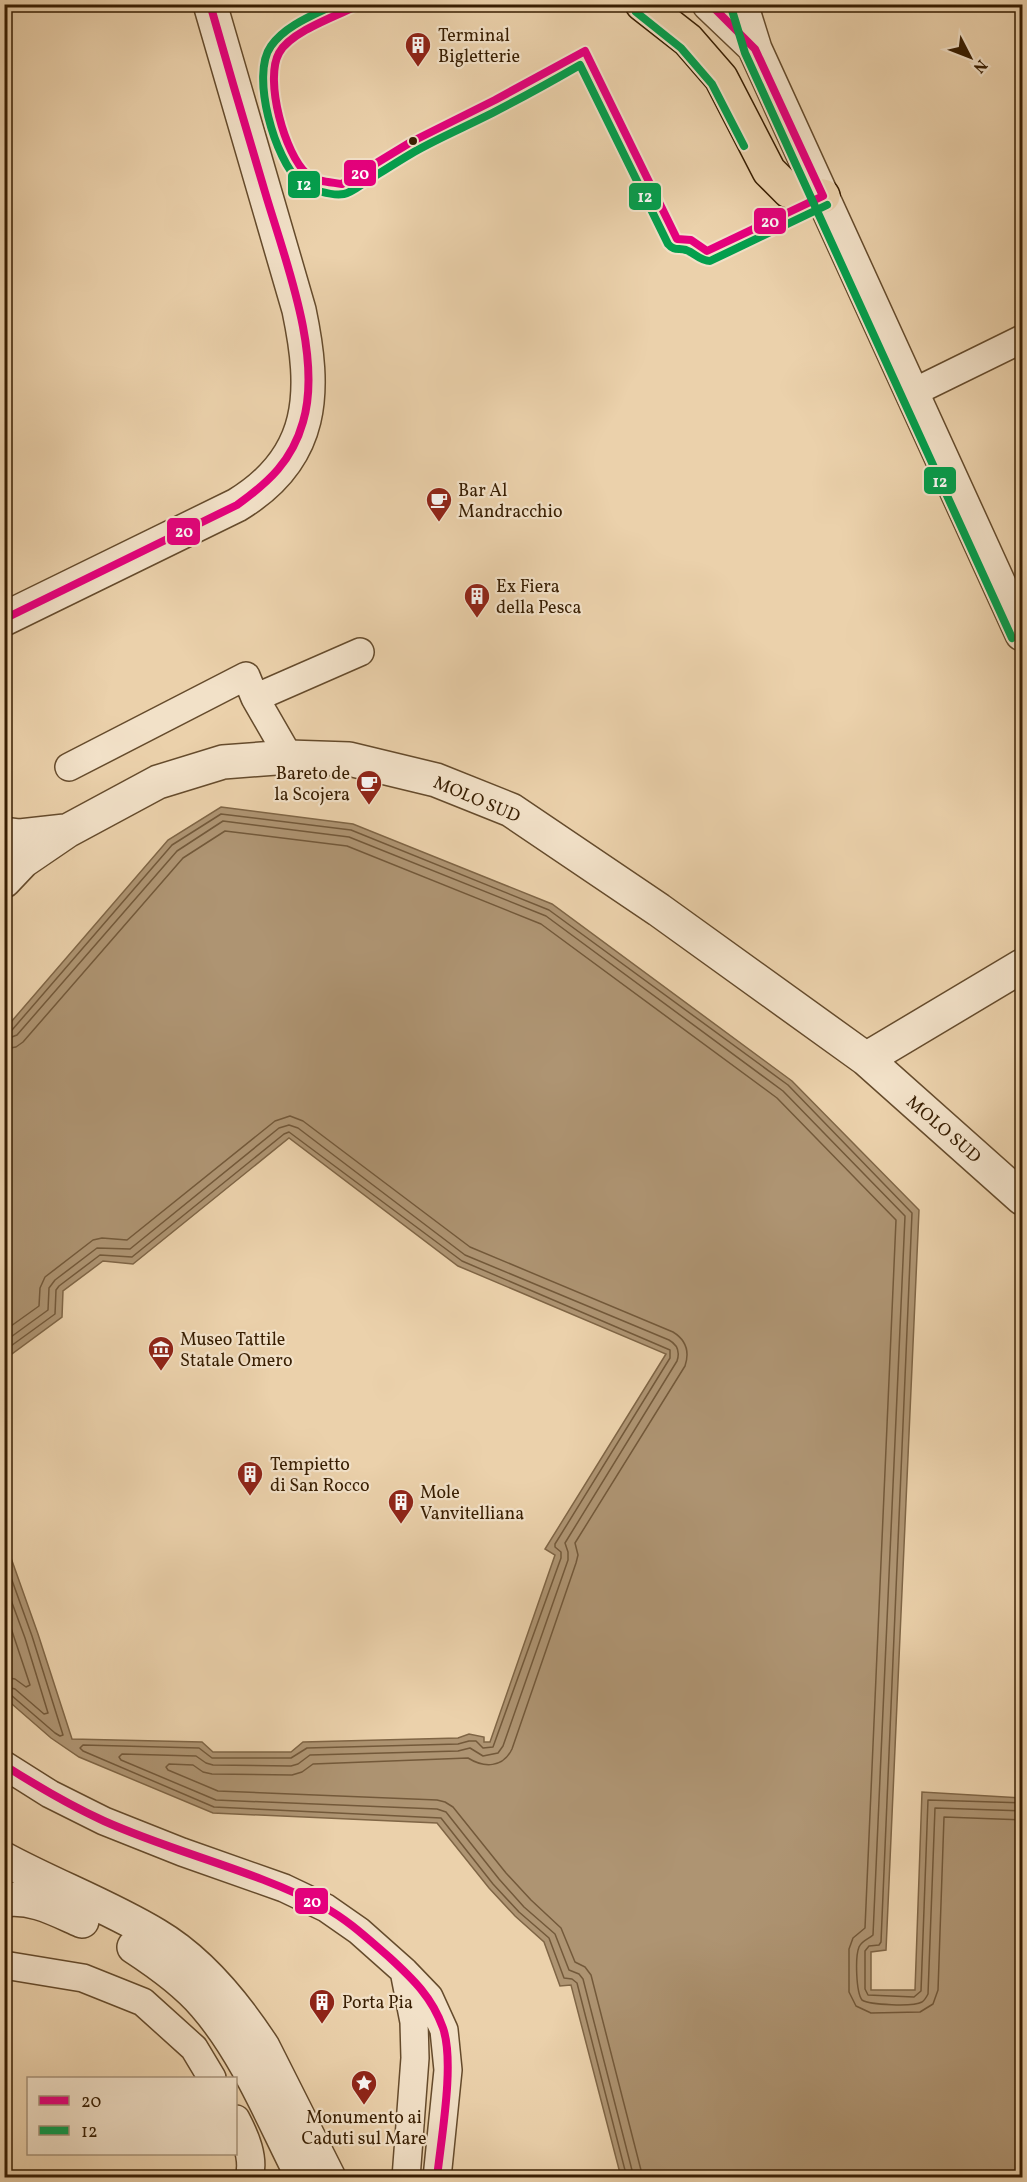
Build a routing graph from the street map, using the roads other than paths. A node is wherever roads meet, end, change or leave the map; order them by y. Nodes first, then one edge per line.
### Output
1 (210, 4) edge
2 (642, 4) edge
3 (710, 4) edge
4 (741, 4) edge
5 (755, 49) junction
6 (823, 196) junction
7 (1023, 339) edge
8 (912, 393) junction
9 (1013, 593) edge
10 (4, 619) edge
11 (1023, 634) edge
12 (360, 651) dead end
13 (255, 698) junction
14 (289, 757) junction
15 (69, 767) dead end
16 (67, 831) junction
17 (4, 834) edge
18 (4, 881) edge
19 (1023, 966) edge
20 (866, 1059) junction
21 (1023, 1198) edge
22 (4, 1765) edge
23 (4, 1859) edge
24 (4, 1900) edge
25 (4, 1965) edge
26 (404, 1971) junction
27 (211, 2077) edge
28 (237, 2122) edge
29 (249, 2178) edge
30 (303, 2178) edge
31 (329, 2178) edge
32 (405, 2178) edge
33 (437, 2178) edge

1 - 10 street
2 - 6 highway
3 - 5 street
4 - 5 street
5 - 6 street
6 - 8 street
7 - 8 street
8 - 9 street
9 - 11 street
12 - 13 street
13 - 14 street
13 - 15 street
14 - 16 street, MOLO SUD
14 - 20 street, MOLO SUD
16 - 17 street, MOLO SUD
16 - 18 street, MOLO SUD
19 - 20 street
20 - 21 street, MOLO SUD
22 - 26 street
23 - 31 street
24 - 30 street
25 - 27 street
26 - 32 street
26 - 33 street
28 - 29 street

